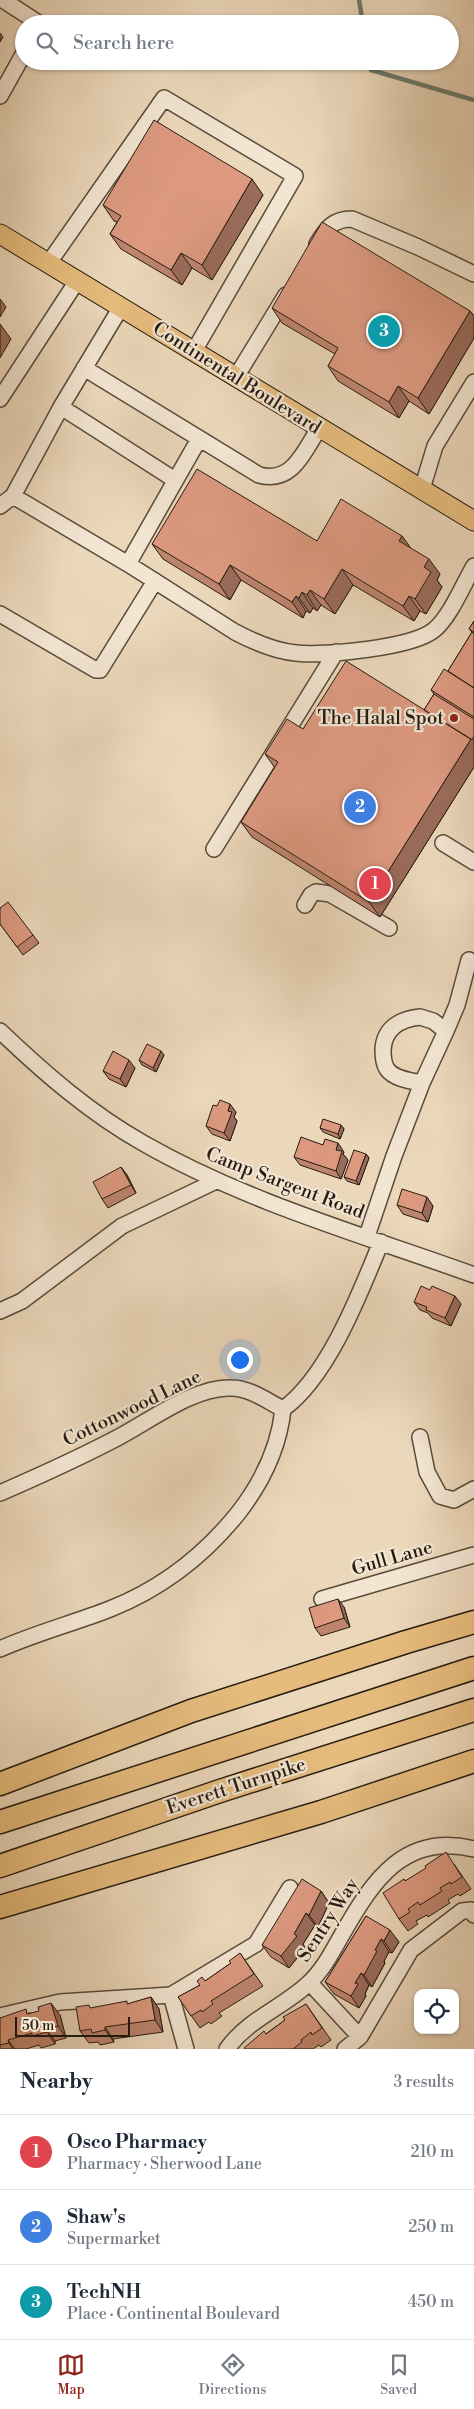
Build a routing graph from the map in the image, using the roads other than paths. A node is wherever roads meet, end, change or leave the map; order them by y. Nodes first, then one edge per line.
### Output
1 (4, 0) edge
2 (29, 15) edge
3 (15, 69) edge
4 (0, 96) edge
5 (0, 234) edge
6 (307, 260) edge
7 (48, 264) junction
8 (474, 274) edge
9 (77, 281) junction
10 (293, 284) edge
11 (121, 307) junction
12 (194, 351) junction
13 (84, 368) junction
14 (236, 377) junction
15 (474, 382) edge
16 (0, 399) edge
17 (61, 407) junction
18 (319, 428) junction
19 (199, 439) junction
20 (174, 480) junction
21 (422, 489) junction
22 (13, 496) junction
23 (0, 506) edge
24 (474, 521) edge
25 (128, 564) junction
26 (474, 566) edge
27 (155, 581) junction
28 (0, 614) edge
29 (336, 652) junction
30 (443, 843) dead end
31 (214, 849) dead end
32 (474, 862) edge
33 (305, 905) dead end
34 (389, 928) dead end
35 (469, 960) dead end
36 (0, 1031) edge
37 (446, 1031) junction
38 (422, 1083) junction
39 (216, 1181) junction
40 (374, 1239) junction
41 (474, 1275) edge
42 (0, 1311) edge
43 (283, 1410) junction
44 (420, 1437) dead end
45 (474, 1489) edge
46 (0, 1493) edge
47 (474, 1555) edge
48 (322, 1599) dead end
49 (474, 1614) edge
50 (474, 1622) edge
51 (442, 1631) junction
52 (0, 1649) edge
53 (474, 1668) edge
54 (474, 1710) edge
55 (474, 1762) edge
56 (0, 1784) edge
57 (0, 1822) edge
58 (474, 1849) edge
59 (0, 1866) edge
60 (290, 1888) dead end
61 (0, 1907) edge
62 (474, 1915) edge
63 (310, 1982) junction
64 (172, 1995) junction
65 (0, 2016) edge
66 (360, 2037) junction
67 (186, 2049) edge
68 (227, 2049) edge
69 (345, 2049) edge

1 - 2 street
3 - 4 street
5 - 7 main road, Continental Boulevard
6 - 8 street
7 - 9 main road, Continental Boulevard
7 - 12 street
9 - 11 main road, Continental Boulevard
9 - 16 street
10 - 14 street
11 - 12 main road, Continental Boulevard
11 - 13 street
12 - 14 main road, Continental Boulevard
13 - 17 street
13 - 19 street
14 - 18 main road, Continental Boulevard
15 - 21 street
17 - 20 street
17 - 22 street
18 - 19 street
18 - 21 main road, Continental Boulevard
19 - 20 street
20 - 25 street
21 - 24 main road, Continental Boulevard
22 - 23 street
22 - 25 street
25 - 27 street
26 - 29 street
27 - 28 street
27 - 29 street
29 - 31 street
30 - 32 street
33 - 34 street
35 - 37 street
36 - 39 street, Camp Sargent Road
37 - 38 street
37 - 38 street
38 - 40 street
39 - 40 street, Camp Sargent Road
39 - 42 street
40 - 41 street, Camp Sargent Road
40 - 43 street
43 - 46 street, Cottonwood Lane
43 - 52 street
44 - 45 street
47 - 48 street, Gull Lane
49 - 51 highway
50 - 51 highway
51 - 56 highway
53 - 57 highway, Everett Turnpike
54 - 59 highway, Everett Turnpike
55 - 61 highway
58 - 63 street, Sentry Way
60 - 64 street
62 - 66 street
63 - 66 street
63 - 68 street, Sentry Way
64 - 65 street
64 - 67 street
66 - 69 street

